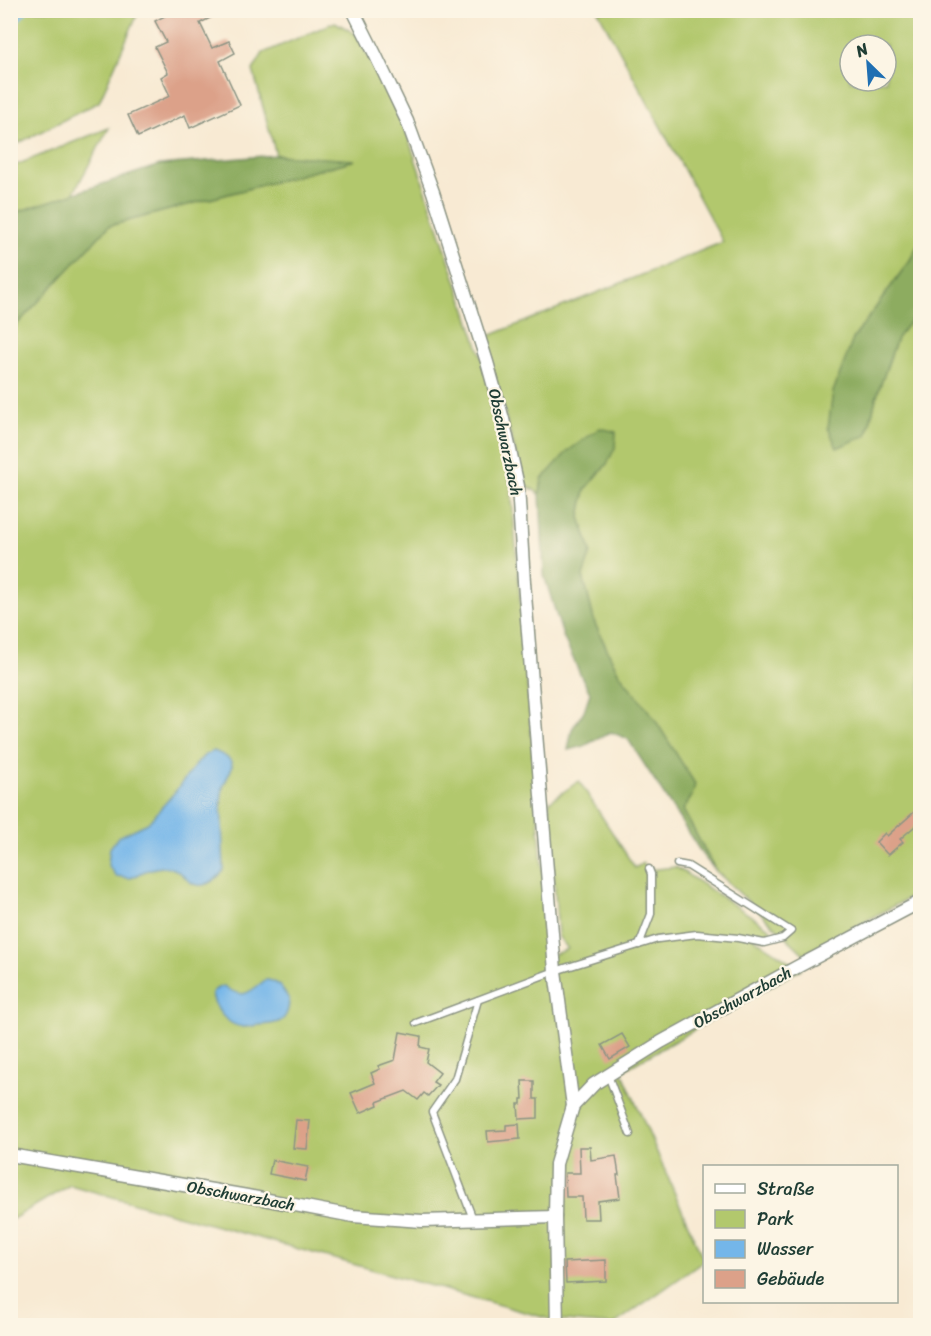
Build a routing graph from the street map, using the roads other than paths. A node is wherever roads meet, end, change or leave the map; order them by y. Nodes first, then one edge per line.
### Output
1 (353, 10) edge
2 (677, 864) dead end
3 (649, 869) dead end
4 (921, 902) edge
5 (639, 945) junction
6 (555, 971) junction
7 (478, 1000) junction
8 (416, 1023) dead end
9 (608, 1075) junction
10 (573, 1106) junction
11 (630, 1134) dead end
12 (10, 1155) edge
13 (555, 1217) junction
14 (473, 1221) junction
15 (557, 1325) edge

1 - 6 street, Obschwarzbach
2 - 5 lane, Obschwarzbach
3 - 5 lane
4 - 9 street, Obschwarzbach
5 - 6 lane, Obschwarzbach
6 - 7 lane, Obschwarzbach
6 - 10 street, Obschwarzbach
7 - 8 lane, Obschwarzbach
7 - 14 lane
9 - 10 street, Obschwarzbach
9 - 11 lane
10 - 13 street, Obschwarzbach
12 - 14 street, Obschwarzbach
13 - 14 street, Obschwarzbach
13 - 15 street, Obschwarzbach

